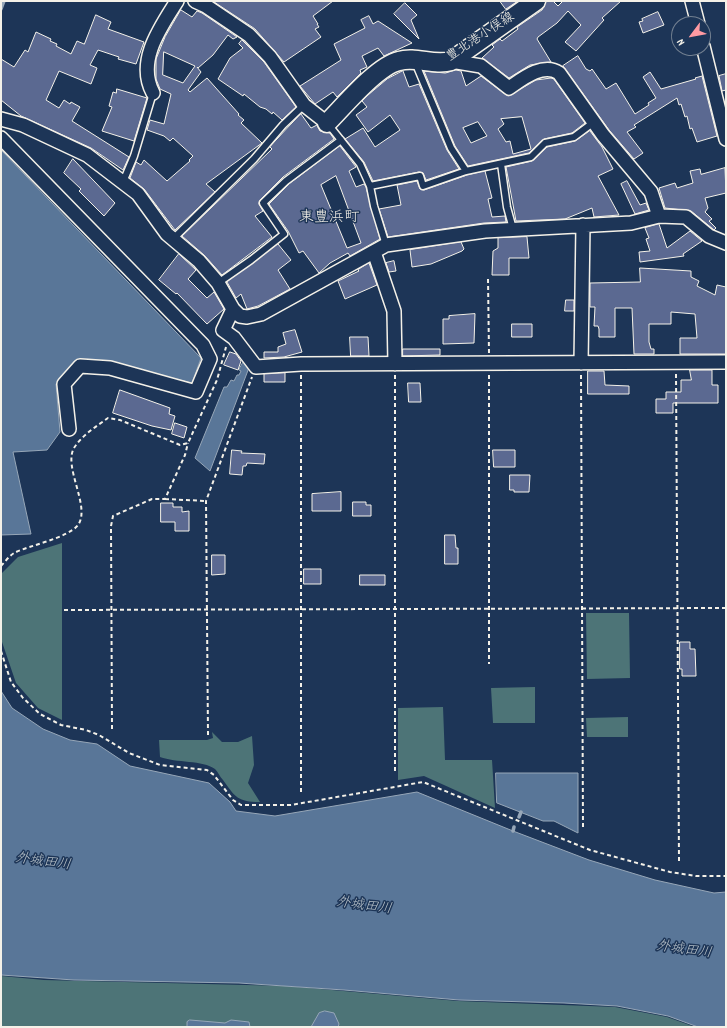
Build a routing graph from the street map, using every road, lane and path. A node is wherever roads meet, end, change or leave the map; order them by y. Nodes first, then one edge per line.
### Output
1 (177, 1) edge
2 (195, 1) edge
3 (536, 1) edge
4 (692, 1) edge
5 (696, 16) edge
6 (705, 56) edge
7 (414, 60) junction
8 (451, 61) junction
9 (153, 93) joint
10 (304, 105) junction
11 (1, 119) edge
12 (594, 122) junction
13 (327, 123) junction
14 (1, 138) edge
15 (341, 140) junction
16 (726, 140) edge
17 (501, 164) junction
18 (466, 171) junction
19 (123, 182) junction
20 (370, 186) junction
21 (659, 216) junction
22 (583, 225) junction
23 (513, 229) junction
24 (173, 239) junction
25 (386, 244) junction
26 (726, 244) edge
27 (374, 252) junction
28 (488, 279) dead end
29 (218, 283) junction
30 (233, 309) junction
31 (223, 330) junction
32 (676, 362) junction
33 (726, 362) edge
34 (581, 363) junction
35 (301, 364) junction
36 (395, 364) junction
37 (489, 364) junction
38 (256, 367) junction
39 (69, 429) dead end
40 (188, 443) junction
41 (165, 499) junction
42 (206, 501) junction
43 (1, 566) edge
44 (395, 608) junction
45 (678, 608) junction
46 (726, 608) edge
47 (207, 609) junction
48 (301, 609) junction
49 (489, 609) junction
50 (584, 609) junction
51 (64, 610) dead end
52 (111, 610) junction
53 (1, 651) edge
54 (489, 664) dead end
55 (112, 729) dead end
56 (208, 735) dead end
57 (395, 774) dead end
58 (302, 792) dead end
59 (583, 830) dead end
60 (679, 861) dead end
61 (726, 876) edge

1 - 9 street
2 - 10 street
3 - 8 main road, 豊北港小俣線
4 - 5 street
6 - 16 street
7 - 8 main road, 豊北港小俣線
7 - 13 main road, 豊北港小俣線
7 - 18 lane
8 - 12 street
9 - 19 lane
10 - 13 street
10 - 24 lane
11 - 19 street
12 - 17 lane
12 - 21 street
13 - 15 lane
14 - 39 street
15 - 20 lane
15 - 29 lane
17 - 18 lane
17 - 23 lane
18 - 20 lane
19 - 24 street
20 - 25 lane
21 - 22 street
21 - 26 street
22 - 23 street
22 - 34 street
23 - 25 street
24 - 29 street
25 - 27 street
27 - 30 street
27 - 36 street
28 - 37 path
29 - 30 street
30 - 31 street
31 - 38 street
31 - 40 path
32 - 33 street
32 - 34 street
32 - 45 path
34 - 37 street
34 - 50 path
35 - 36 street
35 - 38 street
35 - 48 path
36 - 37 street
36 - 44 path
37 - 49 path
38 - 42 path
40 - 41 path
40 - 43 path
41 - 42 path
41 - 52 path
42 - 47 path
44 - 48 path
44 - 49 path
44 - 57 path
45 - 46 path
45 - 50 path
45 - 60 path
47 - 48 path
47 - 52 path
47 - 56 path
48 - 58 path
49 - 50 path
49 - 54 path
50 - 59 path
51 - 52 path
52 - 55 path
53 - 61 path

